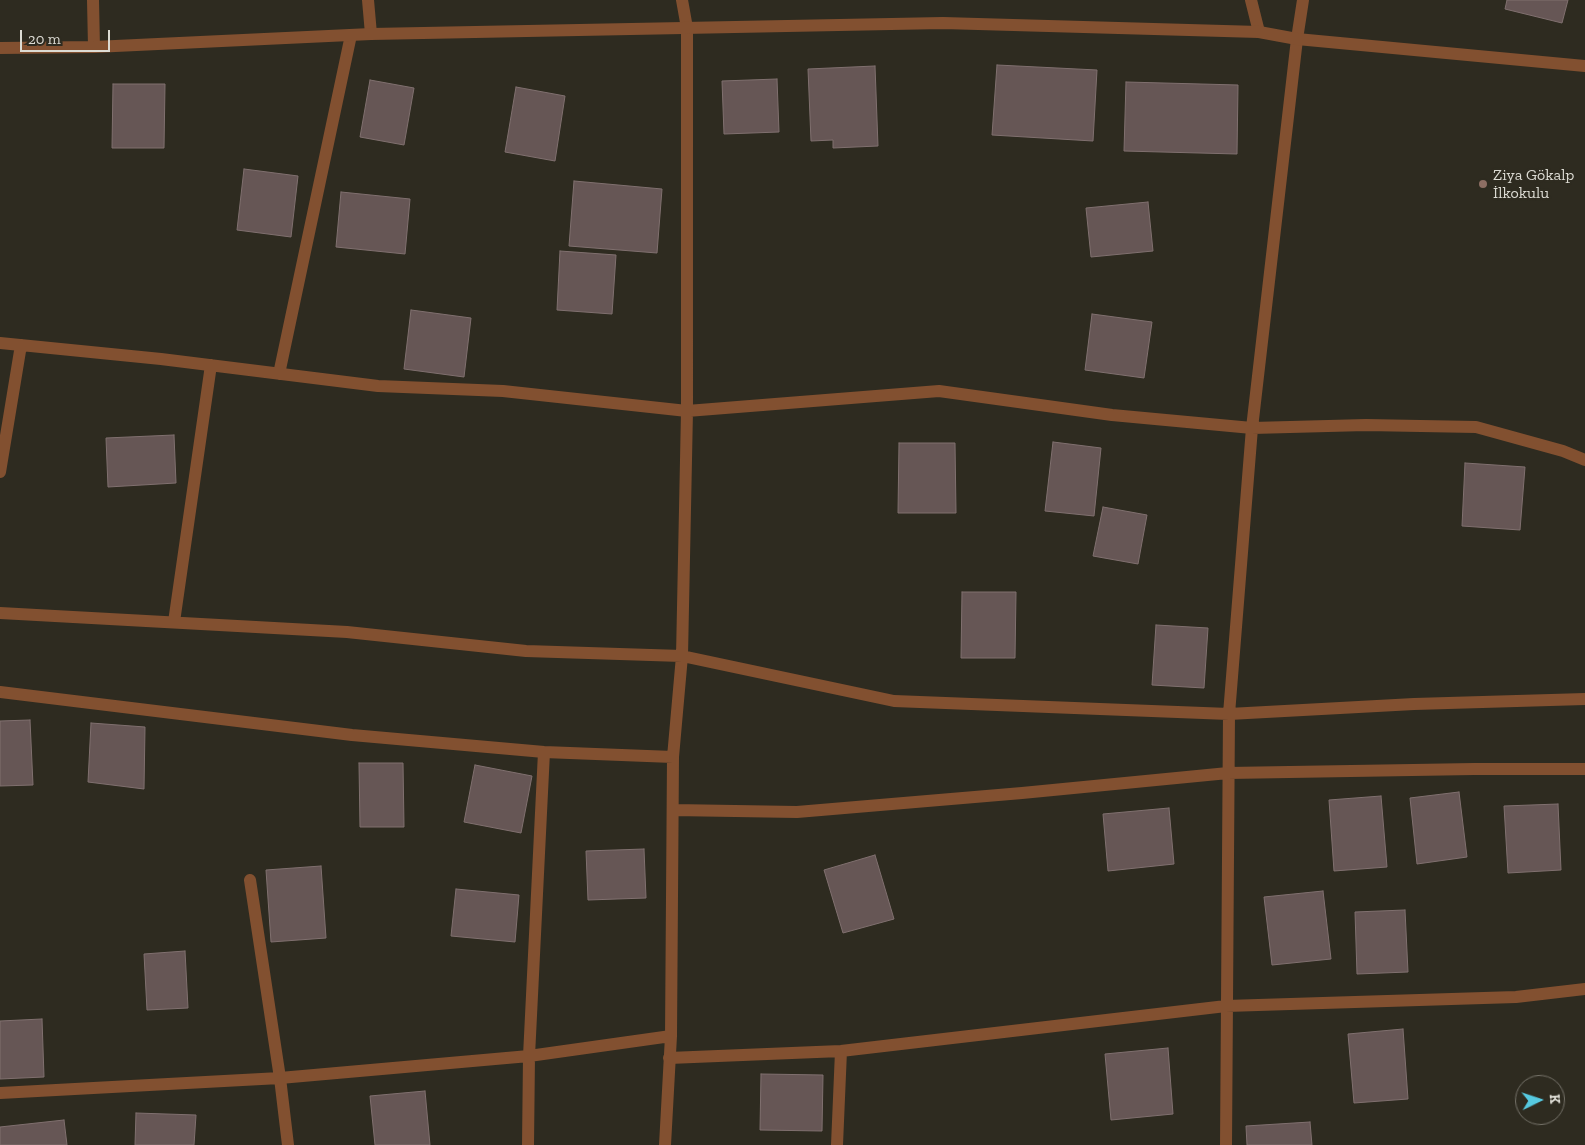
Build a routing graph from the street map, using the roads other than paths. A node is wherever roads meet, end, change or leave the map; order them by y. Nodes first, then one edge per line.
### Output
1 (93, 0) edge
2 (368, 0) edge
3 (682, 0) edge
4 (1251, 0) edge
5 (1303, 0) edge
6 (687, 28) junction
7 (1259, 32) junction
8 (371, 34) junction
9 (351, 35) junction
10 (1297, 39) junction
11 (94, 47) junction
12 (0, 48) edge
13 (1585, 66) edge
14 (0, 343) edge
15 (21, 345) junction
16 (211, 365) junction
17 (278, 374) junction
18 (687, 411) junction
19 (1252, 428) junction
20 (1585, 460) edge
21 (0, 472) edge
22 (0, 613) edge
23 (174, 622) junction
24 (682, 656) junction
25 (0, 692) edge
26 (1585, 699) edge
27 (1229, 714) junction
28 (544, 752) junction
29 (673, 757) junction
30 (1585, 769) edge
31 (1228, 773) junction
32 (673, 810) junction
33 (250, 880) dead end
34 (1585, 989) edge
35 (1226, 1006) junction
36 (672, 1036) junction
37 (841, 1051) junction
38 (529, 1056) junction
39 (669, 1058) junction
40 (280, 1078) junction
41 (0, 1094) edge
42 (288, 1145) edge
43 (528, 1145) edge
44 (664, 1145) edge
45 (837, 1145) edge
46 (1226, 1145) edge

1 - 11 street
2 - 8 street
3 - 6 street
4 - 7 street
5 - 10 street
6 - 7 street
6 - 8 street
6 - 18 street
7 - 10 street
8 - 9 street
9 - 11 street
9 - 17 street
10 - 13 street
10 - 19 street
11 - 12 street
14 - 15 street
15 - 16 street
15 - 21 street
16 - 17 street
16 - 23 street
17 - 18 street
18 - 19 street
18 - 24 street
19 - 20 street
19 - 27 street
22 - 23 street
23 - 24 street
24 - 27 street
24 - 29 street
25 - 28 street
26 - 27 street
27 - 31 street
28 - 29 street
28 - 38 street
29 - 32 street
30 - 31 street
31 - 32 street
31 - 35 street
32 - 36 street
33 - 40 street
34 - 35 street
35 - 37 street
35 - 46 street
36 - 38 street
36 - 39 street
37 - 39 street
37 - 45 street
38 - 40 street
38 - 43 street
39 - 44 street
40 - 41 street
40 - 42 street

